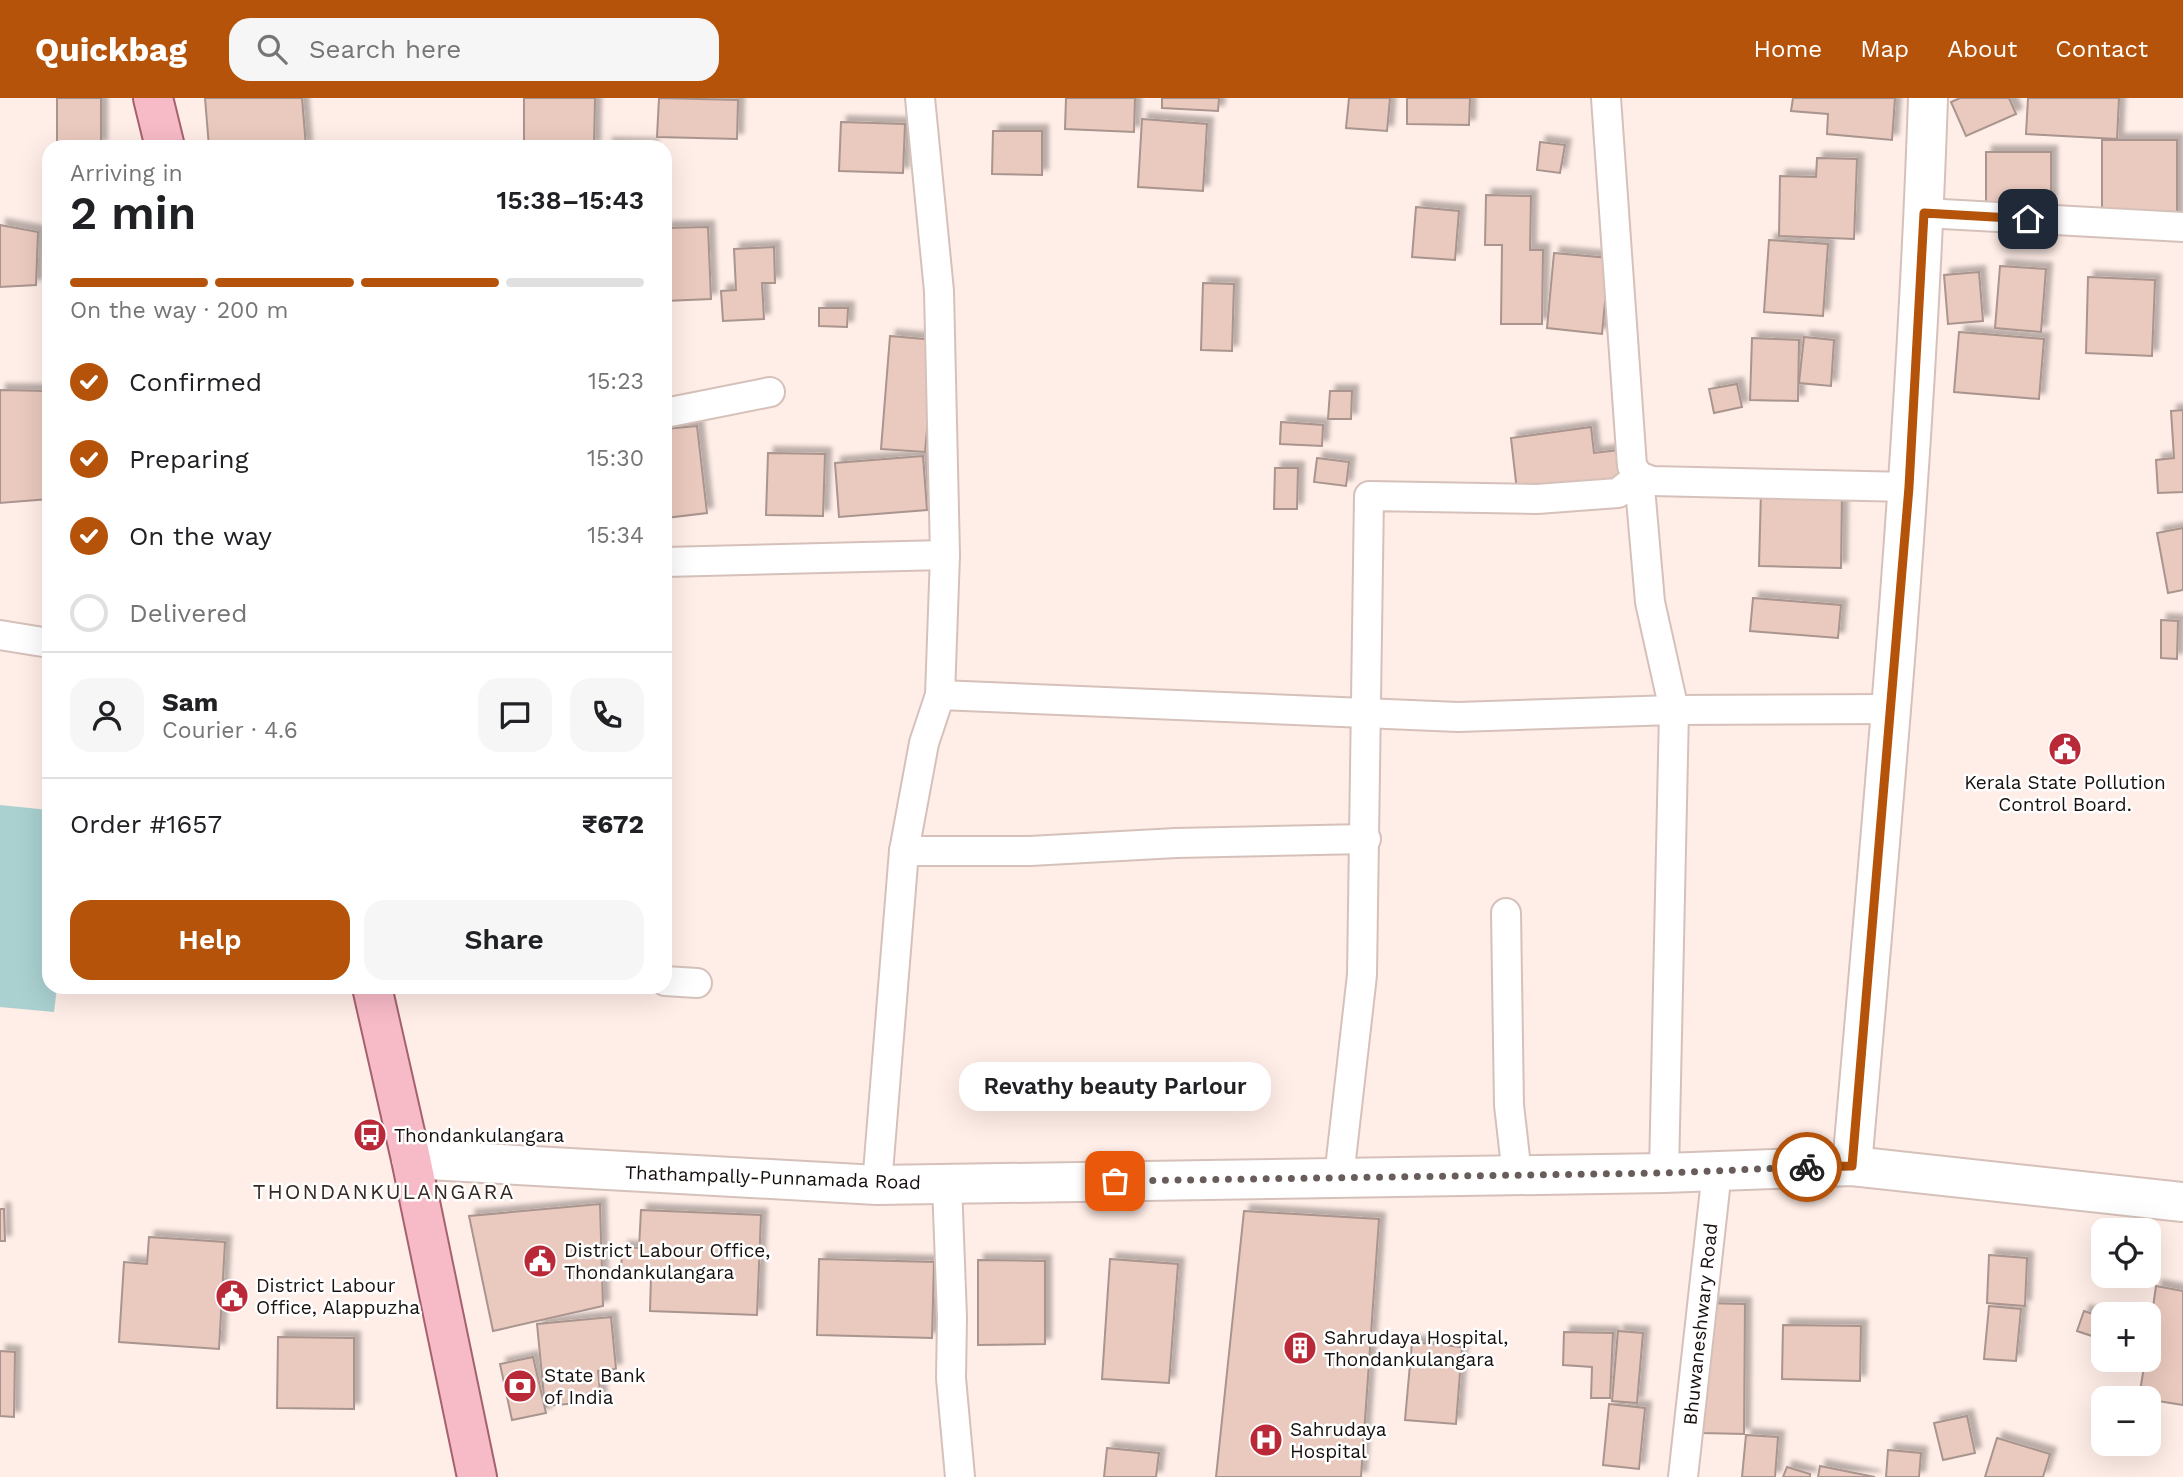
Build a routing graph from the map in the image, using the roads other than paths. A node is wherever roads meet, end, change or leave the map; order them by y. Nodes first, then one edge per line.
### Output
1 (153, 98) edge
2 (920, 98) edge
3 (1606, 98) edge
4 (1928, 98) edge
5 (163, 140) edge
6 (1924, 213) junction
7 (2183, 227) edge
8 (770, 393) dead end
9 (672, 412) edge
10 (1640, 476) junction
11 (1909, 487) junction
12 (945, 555) junction
13 (672, 562) edge
14 (0, 635) edge
15 (42, 642) edge
16 (940, 695) junction
17 (1890, 709) junction
18 (1674, 710) junction
19 (1366, 713) junction
20 (1366, 839) junction
21 (904, 851) junction
22 (1506, 913) dead end
23 (672, 981) edge
24 (696, 983) dead end
25 (374, 994) edge
26 (411, 1159) junction
27 (1852, 1166) junction
28 (1717, 1171) junction
29 (1664, 1173) junction
30 (1517, 1175) junction
31 (1339, 1177) junction
32 (947, 1184) junction
33 (877, 1185) junction
34 (2183, 1202) edge
35 (477, 1477) edge
36 (960, 1477) edge
37 (1683, 1477) edge

1 - 5 main road
2 - 12 street
3 - 10 street
4 - 6 main road
6 - 7 street
6 - 11 main road
8 - 9 street
10 - 11 street
10 - 18 street
10 - 19 street
11 - 17 main road
12 - 13 street
12 - 16 street
14 - 15 street
16 - 19 street
16 - 21 street
17 - 18 street
17 - 27 main road
18 - 19 street
18 - 29 street
19 - 20 street
20 - 21 street
20 - 31 street
21 - 33 street
22 - 30 street
23 - 24 street
25 - 26 main road
26 - 33 main road, Thathampally-Punnamada Road
26 - 35 main road
27 - 28 main road, Thathampally-Punnamada Road
27 - 34 main road, Thathampally-Punnamada Road
28 - 29 main road, Thathampally-Punnamada Road
28 - 37 street, Bhuwaneshwary Road
29 - 30 main road, Thathampally-Punnamada Road
30 - 31 main road, Thathampally-Punnamada Road
31 - 32 main road, Thathampally-Punnamada Road
32 - 33 main road, Thathampally-Punnamada Road
32 - 36 street

